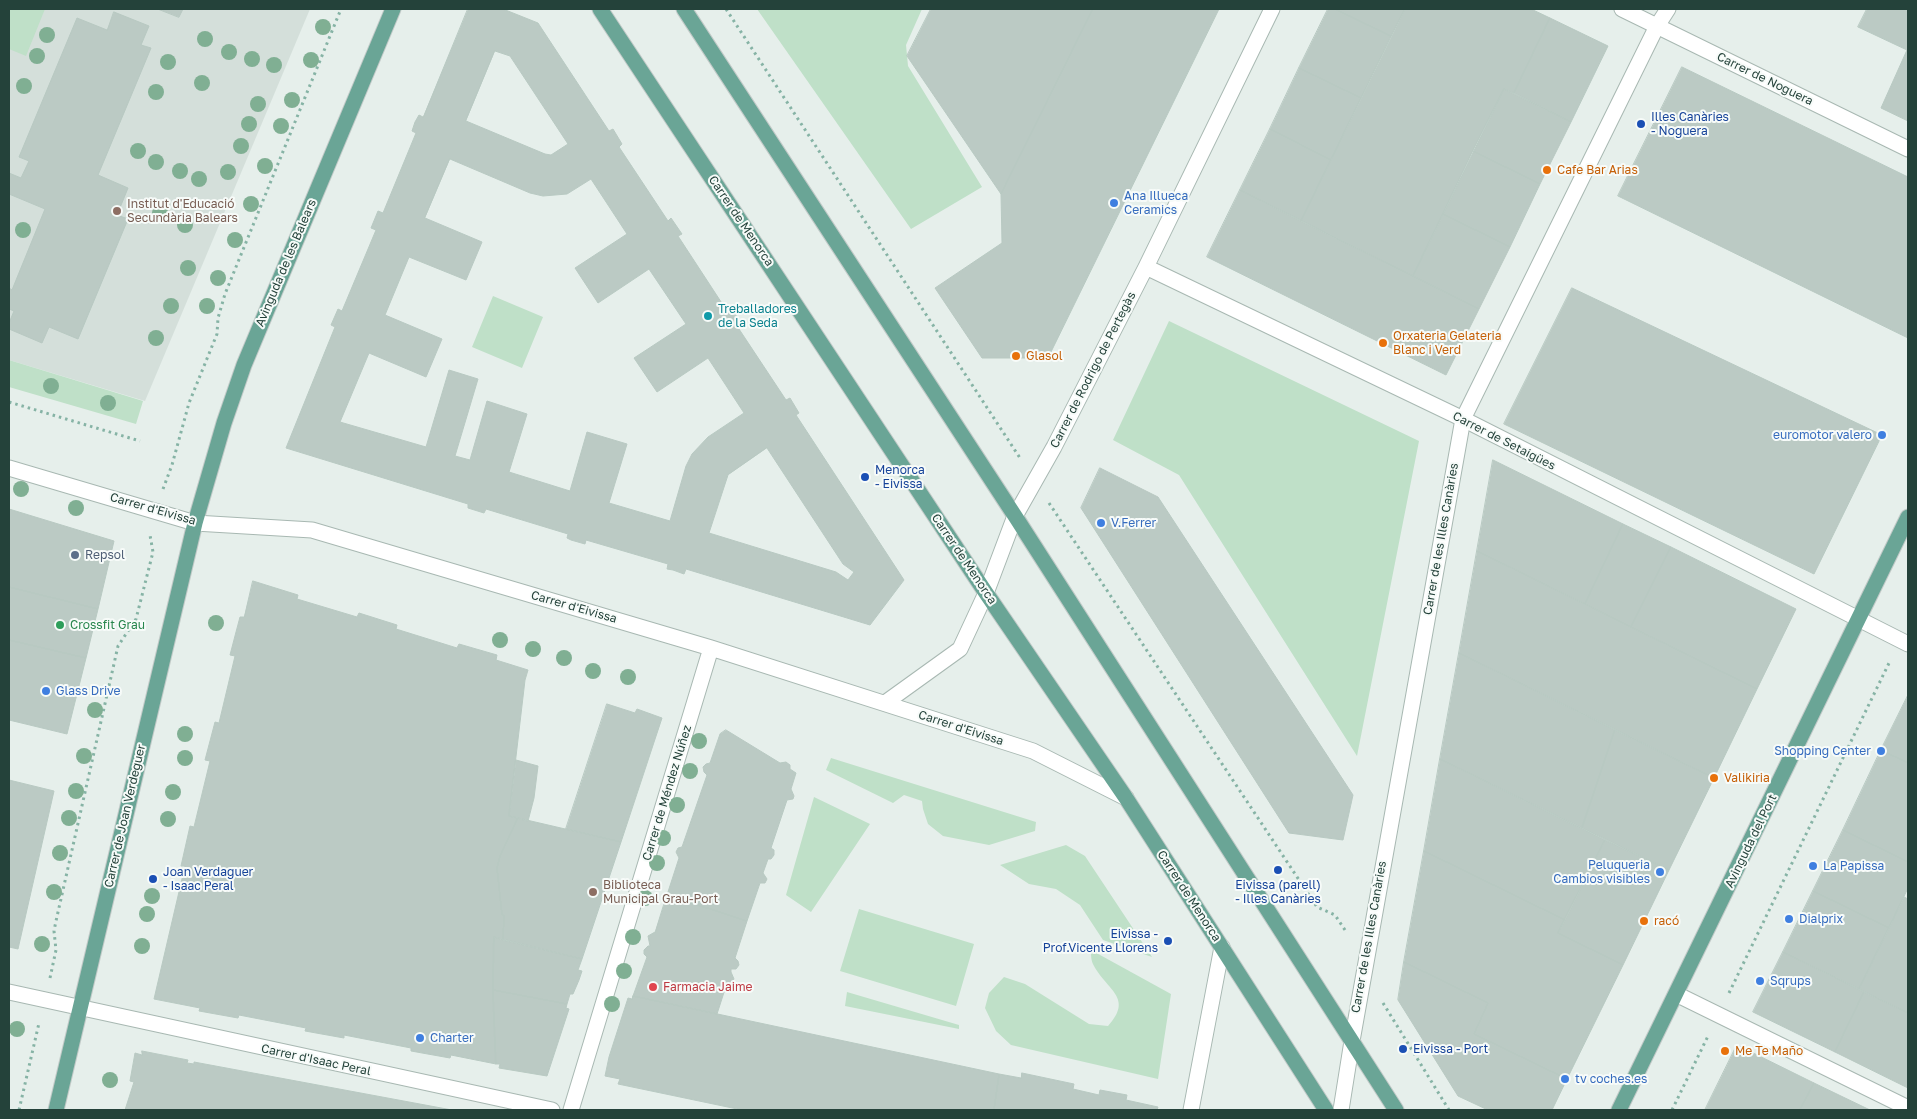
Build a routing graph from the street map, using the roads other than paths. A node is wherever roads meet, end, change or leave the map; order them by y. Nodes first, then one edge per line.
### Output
1 (393, 9) edge
2 (600, 9) edge
3 (684, 9) edge
4 (1272, 9) edge
5 (1622, 9) edge
6 (1668, 9) edge
7 (1657, 26) junction
8 (1908, 149) edge
9 (1146, 268) junction
10 (1462, 419) junction
11 (9, 468) edge
12 (1015, 516) junction
13 (1908, 517) edge
14 (196, 522) junction
15 (986, 592) junction
16 (1858, 620) junction
17 (1908, 644) edge
18 (711, 648) junction
19 (885, 703) junction
20 (1126, 798) junction
21 (1222, 947) junction
22 (9, 992) edge
23 (1676, 994) junction
24 (80, 1009) junction
25 (1352, 1041) junction
26 (1908, 1108) edge
27 (56, 1110) edge
28 (552, 1110) edge
29 (571, 1110) edge
30 (1191, 1110) edge
31 (1326, 1110) edge
32 (1340, 1110) edge
33 (1396, 1110) edge
34 (1619, 1110) edge

1 - 14 main road, Avinguda de les Balears
2 - 15 main road, Carrer de Menorca
3 - 12 main road
4 - 9 street, Carrer de Rodrigo de Pertegàs
5 - 7 street, Carrer de Noguera
6 - 7 street, Carrer de les Illes Canàries
7 - 8 street, Carrer de Noguera
7 - 10 street, Carrer de les Illes Canàries
9 - 10 street, Carrer de Setaigües
9 - 12 street, Carrer de Rodrigo de Pertegàs
10 - 16 street, Carrer de Setaigües
10 - 25 street, Carrer de les Illes Canàries
11 - 14 street, Carrer d'Eivissa
12 - 15 street, Carrer de Rodrigo de Pertegàs
12 - 25 main road
13 - 16 main road, Avinguda del Port
14 - 18 street, Carrer d'Eivissa
14 - 24 main road, Carrer de Joan Verdeguer
15 - 19 street, Carrer de Rodrigo de Pertegàs
15 - 20 main road, Carrer de Menorca
16 - 17 street, Carrer de Setaigües
16 - 23 main road, Avinguda del Port
18 - 19 street, Carrer d'Eivissa
18 - 29 street, Carrer de Méndez Núñez
19 - 20 street, Carrer d'Eivissa
20 - 21 main road, Carrer de Menorca
21 - 30 street
21 - 31 main road, Carrer de Menorca
22 - 24 street, Carrer d'Isaac Peral
23 - 26 street
23 - 34 main road, Avinguda del Port
24 - 27 main road, Carrer de Joan Verdeguer
24 - 28 street, Carrer d'Isaac Peral
25 - 32 street, Carrer de les Illes Canàries
25 - 33 main road

